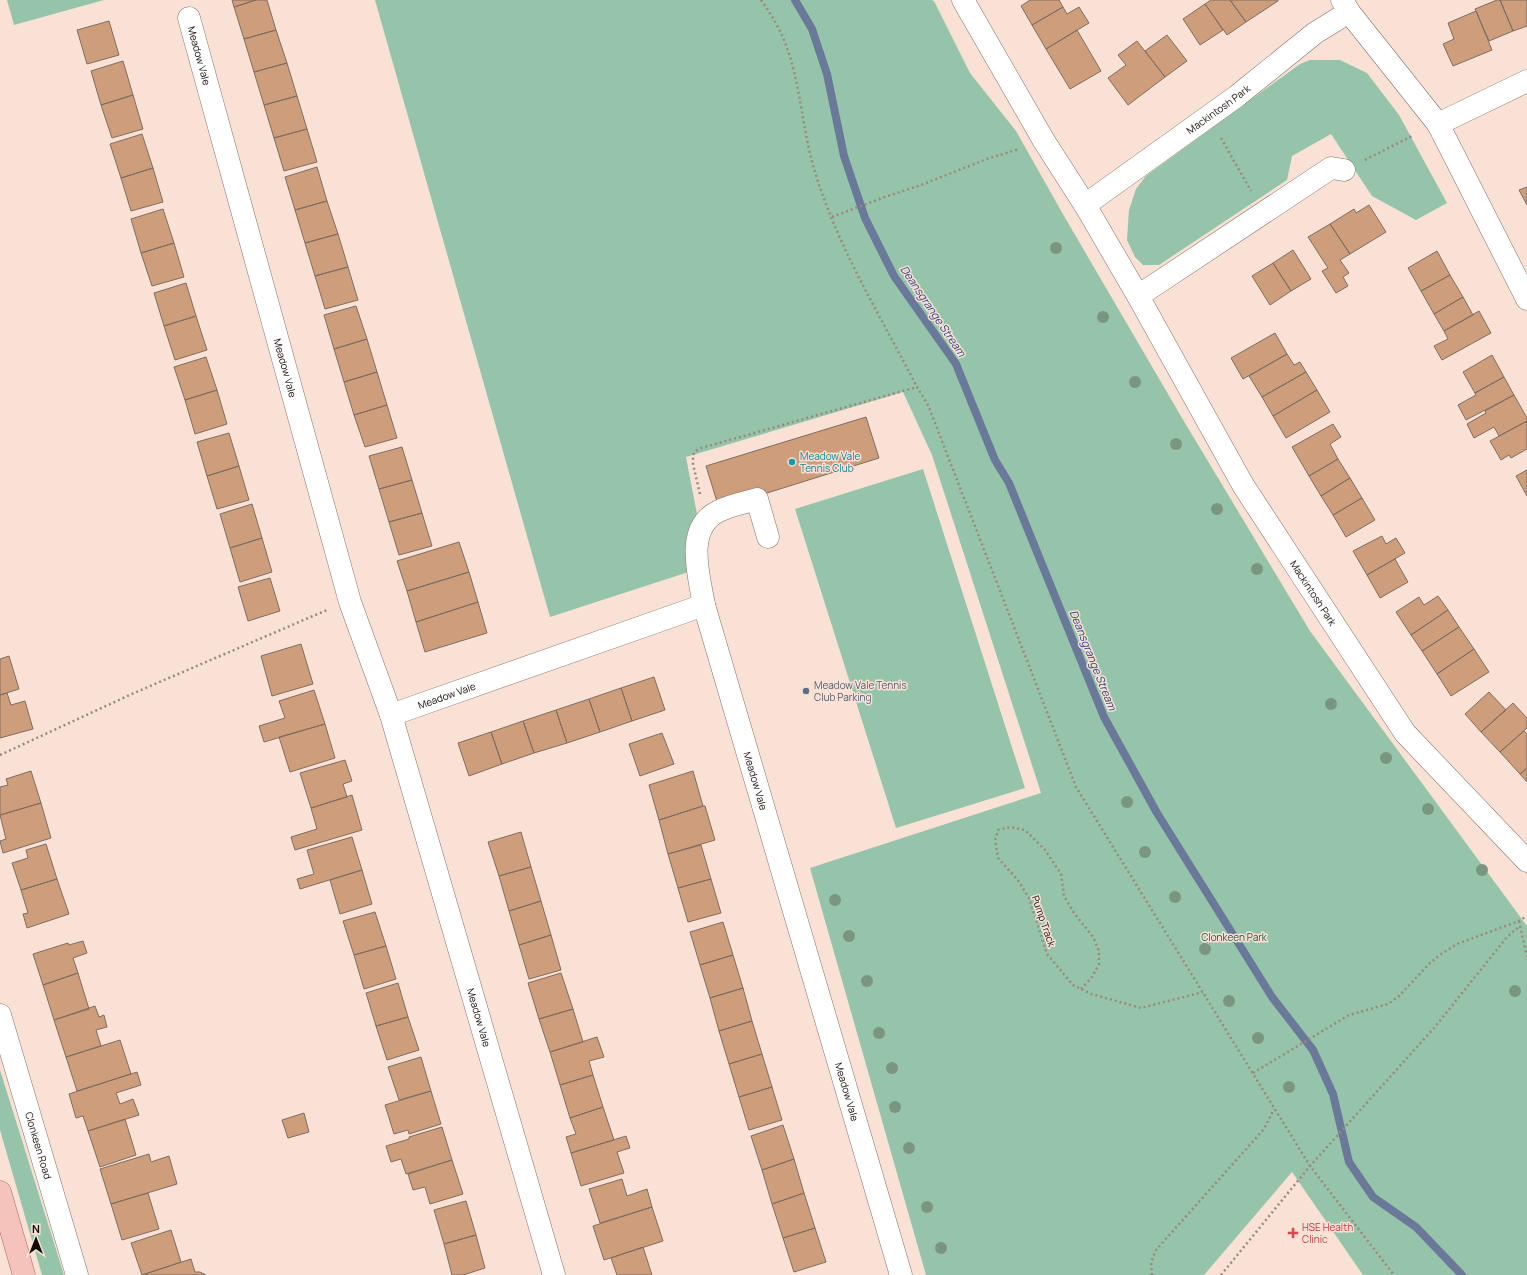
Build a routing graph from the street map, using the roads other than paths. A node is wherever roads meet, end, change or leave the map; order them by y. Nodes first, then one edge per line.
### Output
1 (962, 0) edge
2 (1346, 6) edge
3 (189, 18) dead end
4 (1527, 81) edge
5 (1438, 124) junction
6 (1344, 170) road end
7 (1085, 205) junction
8 (1138, 296) junction
9 (1527, 299) edge
10 (768, 537) dead end
11 (704, 605) junction
12 (391, 714) junction
13 (1527, 861) edge
14 (0, 1015) edge
15 (0, 1192) edge
16 (24, 1275) edge
17 (77, 1275) edge
18 (554, 1275) edge
19 (901, 1275) edge

1 - 7 street, Mackintosh Park
2 - 5 street, Mackintosh Park
2 - 7 street, Mackintosh Park
3 - 12 street, Meadow Vale
4 - 5 street
5 - 9 street, Mackintosh Park
6 - 8 street
7 - 8 street, Mackintosh Park
8 - 13 street, Mackintosh Park
10 - 11 street
11 - 12 street, Meadow Vale
11 - 19 street, Meadow Vale
12 - 18 street, Meadow Vale
14 - 17 street, Clonkeen Road
15 - 16 main road

